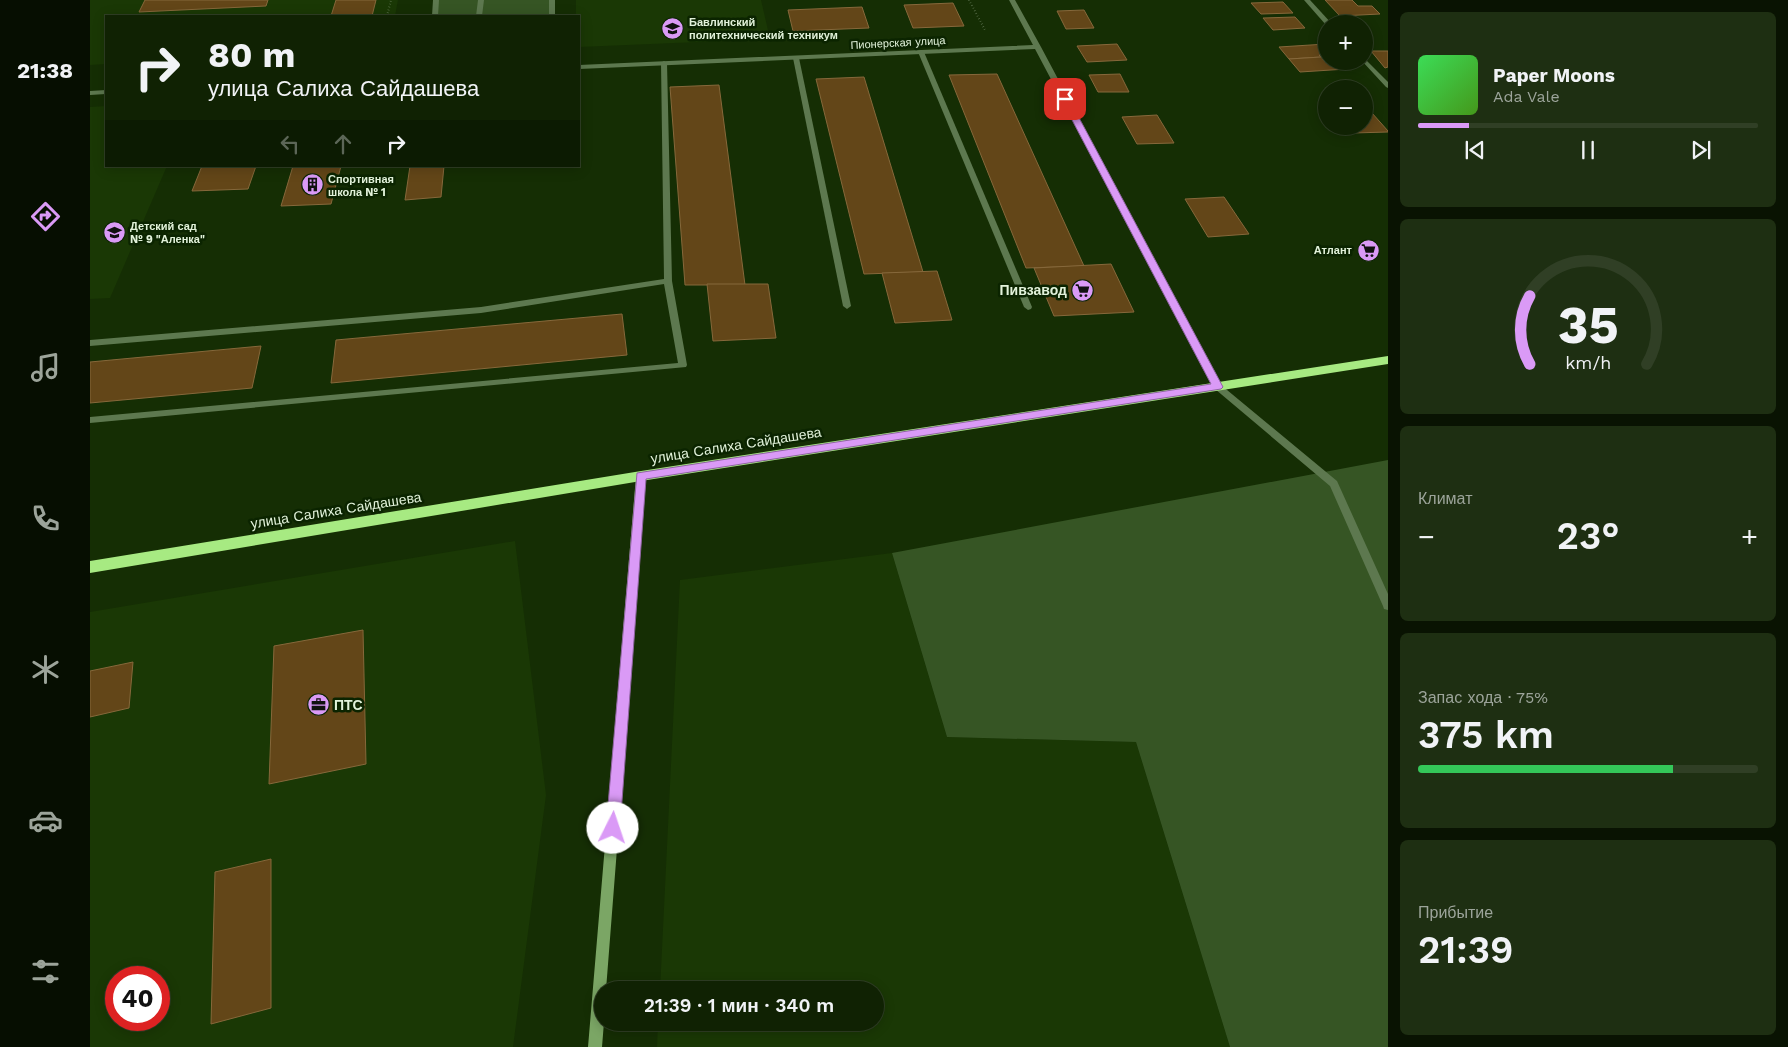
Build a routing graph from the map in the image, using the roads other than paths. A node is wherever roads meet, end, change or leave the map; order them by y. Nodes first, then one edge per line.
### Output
1 (436, 0) edge
2 (481, 0) edge
3 (552, 0) edge
4 (1012, 0) edge
5 (1307, 0) edge
6 (435, 15) edge
7 (479, 15) edge
8 (552, 15) edge
9 (1321, 15) edge
10 (1038, 46) junction
11 (922, 52) junction
12 (796, 58) junction
13 (664, 63) junction
14 (580, 67) edge
15 (1373, 70) edge
16 (1388, 86) edge
17 (105, 92) edge
18 (90, 93) edge
19 (668, 281) junction
20 (847, 306) dead end
21 (1028, 307) dead end
22 (90, 343) edge
23 (1388, 360) edge
24 (1218, 387) junction
25 (90, 420) edge
26 (641, 476) junction
27 (90, 567) edge
28 (1388, 606) edge
29 (595, 1047) edge

1 - 6 street
2 - 7 street
3 - 8 street
4 - 10 street
5 - 9 street
10 - 11 street, Пионерская улица
10 - 24 street
11 - 12 street, Пионерская улица
11 - 21 street
12 - 13 street, Пионерская улица
12 - 20 street
13 - 14 street, Пионерская улица
13 - 19 street
15 - 16 street
17 - 18 street
19 - 22 street
19 - 25 street
23 - 24 highway, улица Салиха Сайдашева
24 - 26 highway, улица Салиха Сайдашева
24 - 28 street
26 - 27 highway, улица Салиха Сайдашева
26 - 29 street

